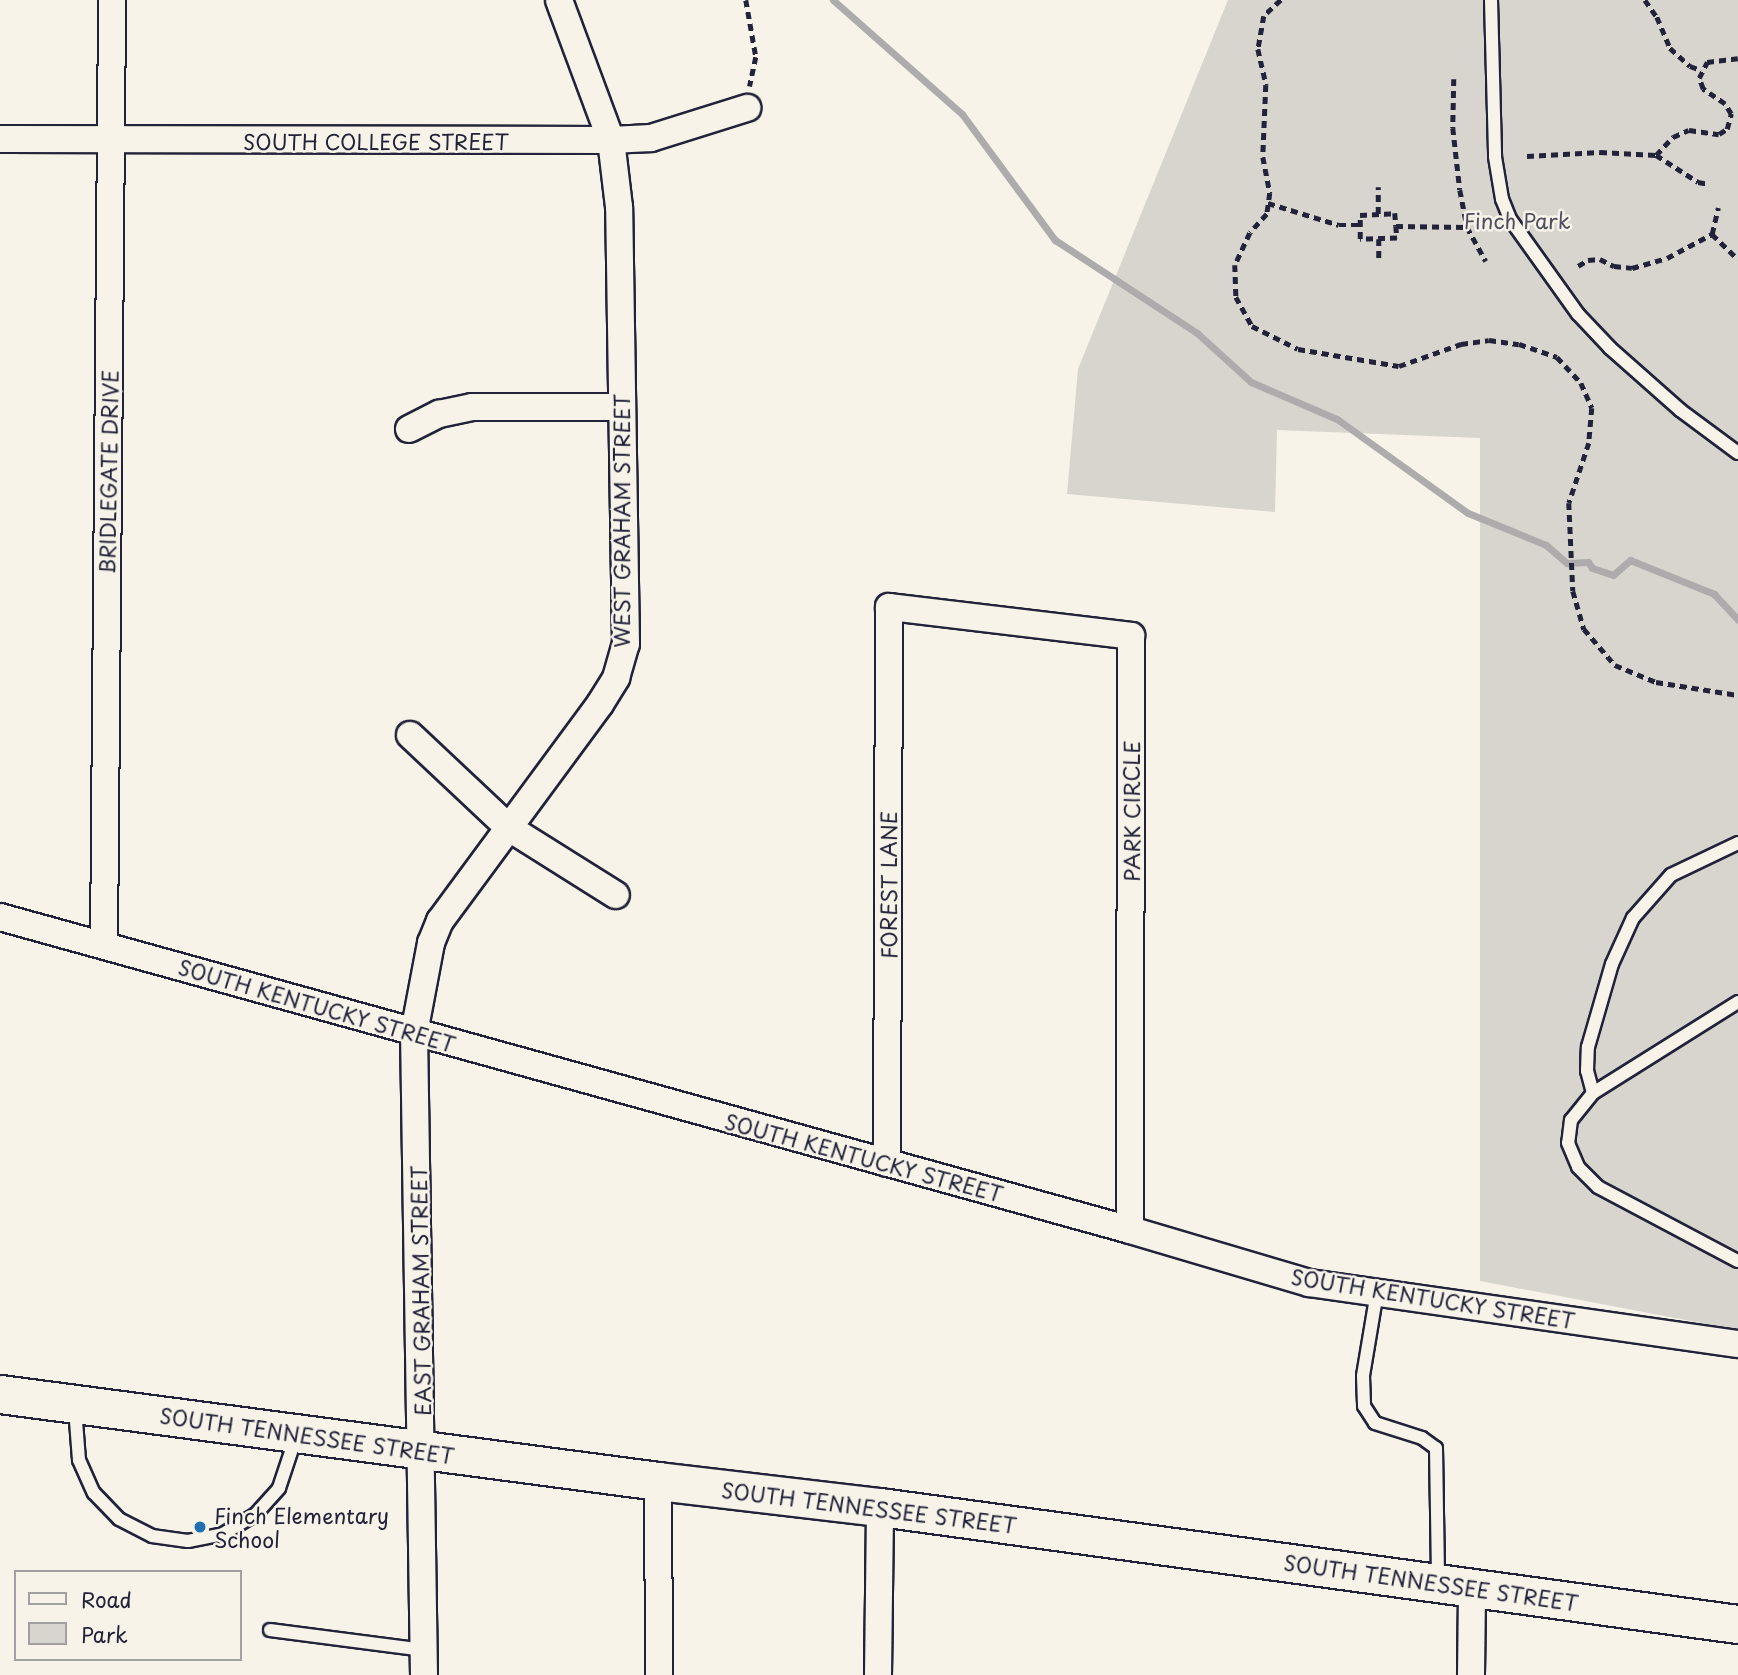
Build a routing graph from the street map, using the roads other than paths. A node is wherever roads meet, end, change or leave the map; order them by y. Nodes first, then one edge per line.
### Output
1 (112, 0) edge
2 (559, 0) edge
3 (1491, 0) edge
4 (747, 108) road end
5 (0, 139) edge
6 (611, 140) junction
7 (112, 142) junction
8 (621, 407) junction
9 (409, 429) dead end
10 (1738, 453) edge
11 (888, 607) joint
12 (410, 735) dead end
13 (509, 828) junction
14 (1738, 843) edge
15 (616, 895) dead end
16 (0, 917) edge
17 (104, 945) junction
18 (1738, 1002) edge
19 (414, 1033) junction
20 (1593, 1093) junction
21 (887, 1163) junction
22 (1130, 1230) junction
23 (1738, 1261) edge
24 (1377, 1291) junction
25 (1738, 1344) edge
26 (0, 1394) edge
27 (75, 1405) junction
28 (296, 1434) junction
29 (423, 1451) junction
30 (658, 1481) junction
31 (880, 1507) junction
32 (1455, 1586) junction
33 (1738, 1624) edge
34 (270, 1630) dead end
35 (424, 1663) edge
36 (659, 1675) edge
37 (878, 1675) edge
38 (1471, 1675) edge

1 - 7 street, BRIDLEGATE DRIVE
2 - 6 street, WEST GRAHAM STREET
3 - 10 lane
4 - 6 street, SOUTH COLLEGE STREET
5 - 7 street, SOUTH COLLEGE STREET
6 - 7 street, SOUTH COLLEGE STREET
6 - 8 street, WEST GRAHAM STREET
7 - 17 street, BRIDLEGATE DRIVE
8 - 9 street
8 - 13 street, WEST GRAHAM STREET
11 - 21 street, FOREST LANE
11 - 22 street, PARK CIRCLE
12 - 13 street
13 - 15 street
13 - 19 street, WEST GRAHAM STREET
14 - 20 lane
16 - 17 street, SOUTH KENTUCKY STREET
17 - 19 street, SOUTH KENTUCKY STREET
18 - 20 lane
19 - 21 street, SOUTH KENTUCKY STREET
19 - 29 street, EAST GRAHAM STREET
20 - 23 lane
21 - 22 street, SOUTH KENTUCKY STREET
22 - 24 street, SOUTH KENTUCKY STREET
24 - 25 street, SOUTH KENTUCKY STREET
24 - 32 lane
26 - 27 street, SOUTH TENNESSEE STREET
27 - 28 street, SOUTH TENNESSEE STREET
27 - 28 lane
28 - 29 street, SOUTH TENNESSEE STREET
29 - 30 street, SOUTH TENNESSEE STREET
29 - 35 street, EAST GRAHAM STREET
30 - 31 street, SOUTH TENNESSEE STREET
30 - 36 street
31 - 32 street, SOUTH TENNESSEE STREET
31 - 37 street
32 - 33 street, SOUTH TENNESSEE STREET
32 - 38 street
34 - 35 lane

